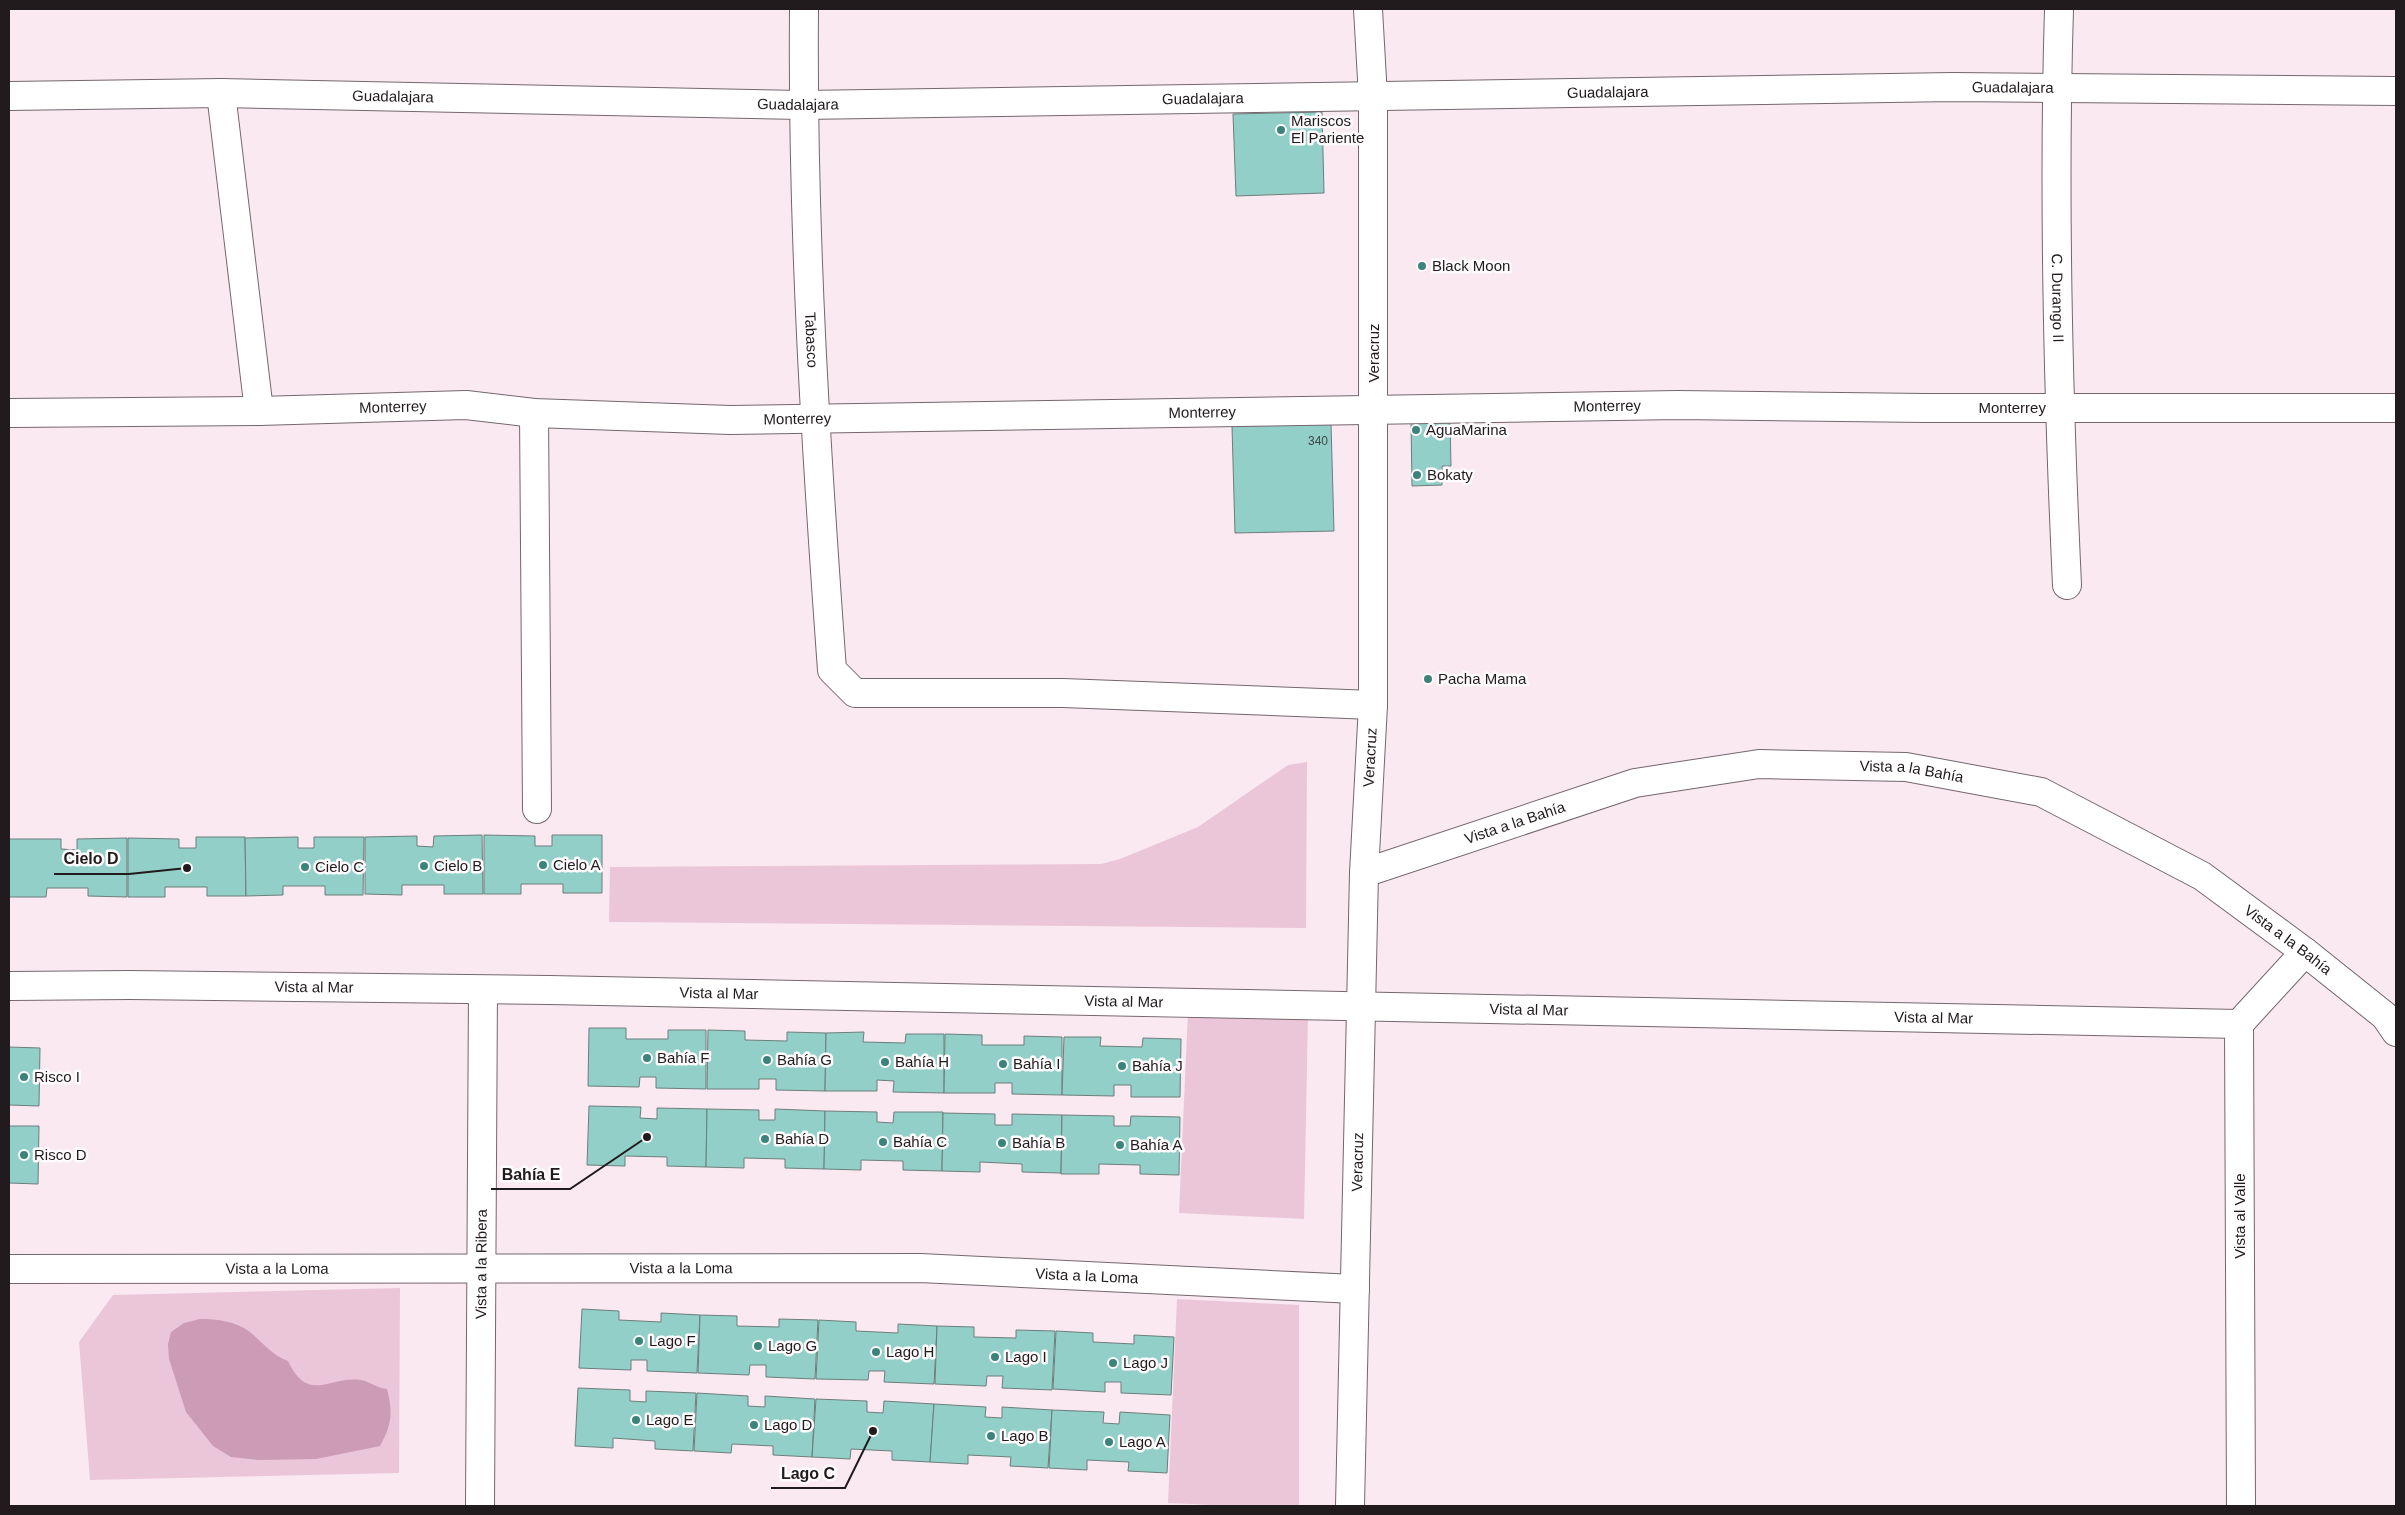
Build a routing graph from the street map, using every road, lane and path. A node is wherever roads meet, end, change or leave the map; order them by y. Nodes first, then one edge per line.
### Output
1 (804, 9) edge
2 (1368, 9) edge
3 (2059, 9) edge
4 (2057, 88) junction
5 (2396, 91) edge
6 (221, 93) junction
7 (9, 96) edge
8 (1373, 97) junction
9 (803, 105) junction
10 (2058, 408) junction
11 (2396, 408) edge
12 (1374, 410) junction
13 (259, 412) junction
14 (9, 413) edge
15 (534, 413) junction
16 (814, 417) junction
17 (2067, 585) dead end
18 (1373, 705) junction
19 (537, 810) dead end
20 (1364, 873) junction
21 (2305, 952) junction
22 (9, 986) edge
23 (483, 990) junction
24 (1360, 1007) junction
25 (2239, 1024) junction
26 (2396, 1032) edge
27 (482, 1268) junction
28 (9, 1269) edge
29 (1355, 1289) junction
30 (480, 1506) edge
31 (1350, 1506) edge
32 (2241, 1506) edge

1 - 9 street, Tabasco
2 - 8 street, Veracruz
3 - 4 street, C. Durango II
4 - 5 street, Guadalajara
4 - 8 street, Guadalajara
4 - 10 street, C. Durango II
6 - 7 street, Guadalajara
6 - 9 street, Guadalajara
6 - 13 street
8 - 9 street, Guadalajara
8 - 12 street, Veracruz
9 - 16 street, Tabasco
10 - 11 street, Monterrey
10 - 12 street, Monterrey
10 - 17 street, C. Durango II
12 - 16 street, Monterrey
12 - 18 street, Veracruz
13 - 14 street, Monterrey
13 - 15 street, Monterrey
15 - 16 street, Monterrey
15 - 19 street
16 - 18 street, Tabasco
18 - 20 street, Veracruz
20 - 21 street, Vista a la Bahía
20 - 24 street, Veracruz
21 - 25 street
21 - 26 street, Vista a la Bahía
22 - 23 street, Vista al Mar
23 - 24 street, Vista al Mar
23 - 27 street, Vista a la Ribera
24 - 25 street, Vista al Mar
24 - 29 street, Veracruz
25 - 32 street, Vista al Valle
27 - 28 street, Vista a la Loma
27 - 29 street, Vista a la Loma
27 - 30 street, Vista a la Ribera
29 - 31 street, Veracruz

